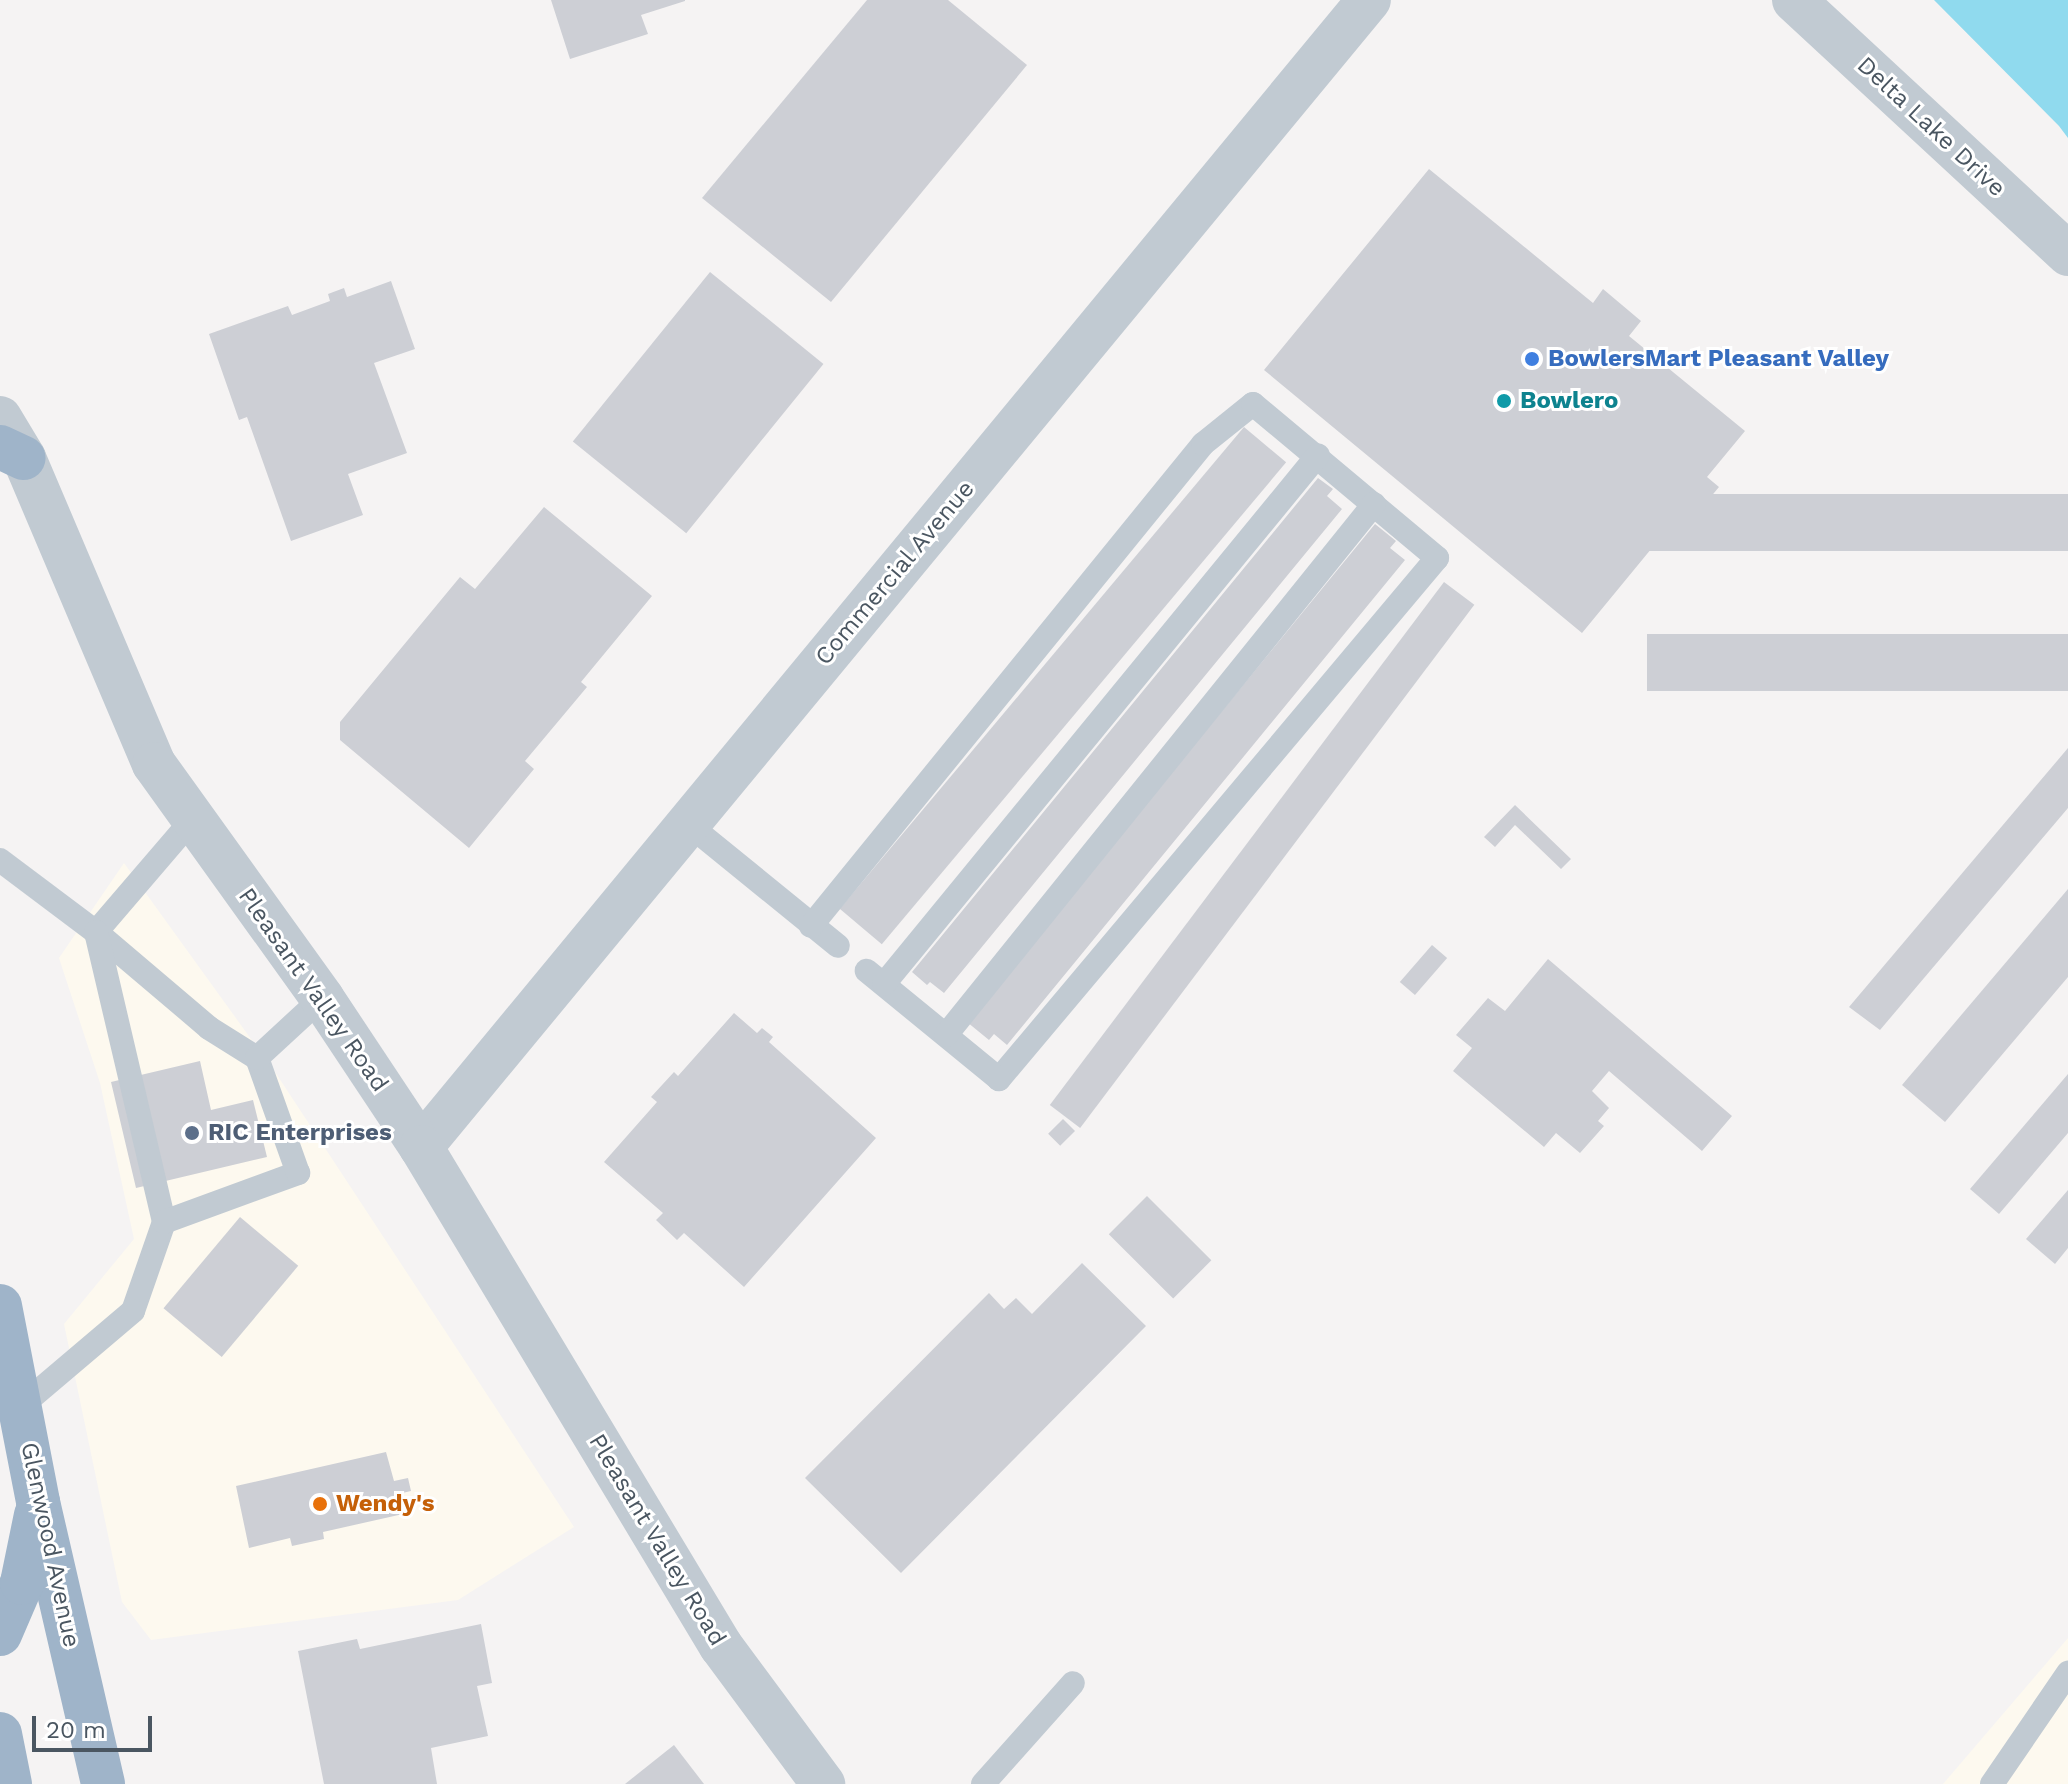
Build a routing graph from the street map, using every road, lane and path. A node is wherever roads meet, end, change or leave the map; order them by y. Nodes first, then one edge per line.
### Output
1 (1369, 0) edge
2 (1794, 0) edge
3 (2068, 254) edge
4 (0, 418) edge
5 (12, 452) edge
6 (1318, 455) junction
7 (1374, 504) junction
8 (192, 820) junction
9 (688, 824) junction
10 (0, 860) edge
11 (811, 926) junction
12 (96, 932) junction
13 (838, 946) dead end
14 (322, 998) junction
15 (946, 1035) junction
16 (257, 1058) junction
17 (421, 1147) junction
18 (164, 1222) junction
19 (0, 1306) edge
20 (20, 1407) junction
21 (38, 1502) junction
22 (0, 1634) edge
23 (2068, 1673) edge
24 (1073, 1683) dead end
25 (0, 1734) edge
26 (10, 1784) edge
27 (103, 1784) edge
28 (823, 1784) edge
29 (983, 1784) edge
30 (1992, 1784) edge

1 - 9 street, Commercial Avenue
2 - 3 street, Delta Lake Drive
4 - 5 street, Pleasant Valley Road
5 - 8 street, Pleasant Valley Road
6 - 7 lane
6 - 11 lane
6 - 15 lane
7 - 15 lane
7 - 15 lane
8 - 12 lane
8 - 14 street, Pleasant Valley Road
9 - 11 lane
9 - 17 street, Commercial Avenue
10 - 12 lane
11 - 13 lane
12 - 16 lane
12 - 18 lane
14 - 16 lane
14 - 17 street, Pleasant Valley Road
16 - 18 lane
17 - 28 street, Pleasant Valley Road
18 - 20 lane
19 - 20 highway, Glenwood Avenue
20 - 21 highway, Glenwood Avenue
21 - 22 highway
21 - 27 highway, Glenwood Avenue
23 - 30 lane
24 - 29 lane
25 - 26 highway

